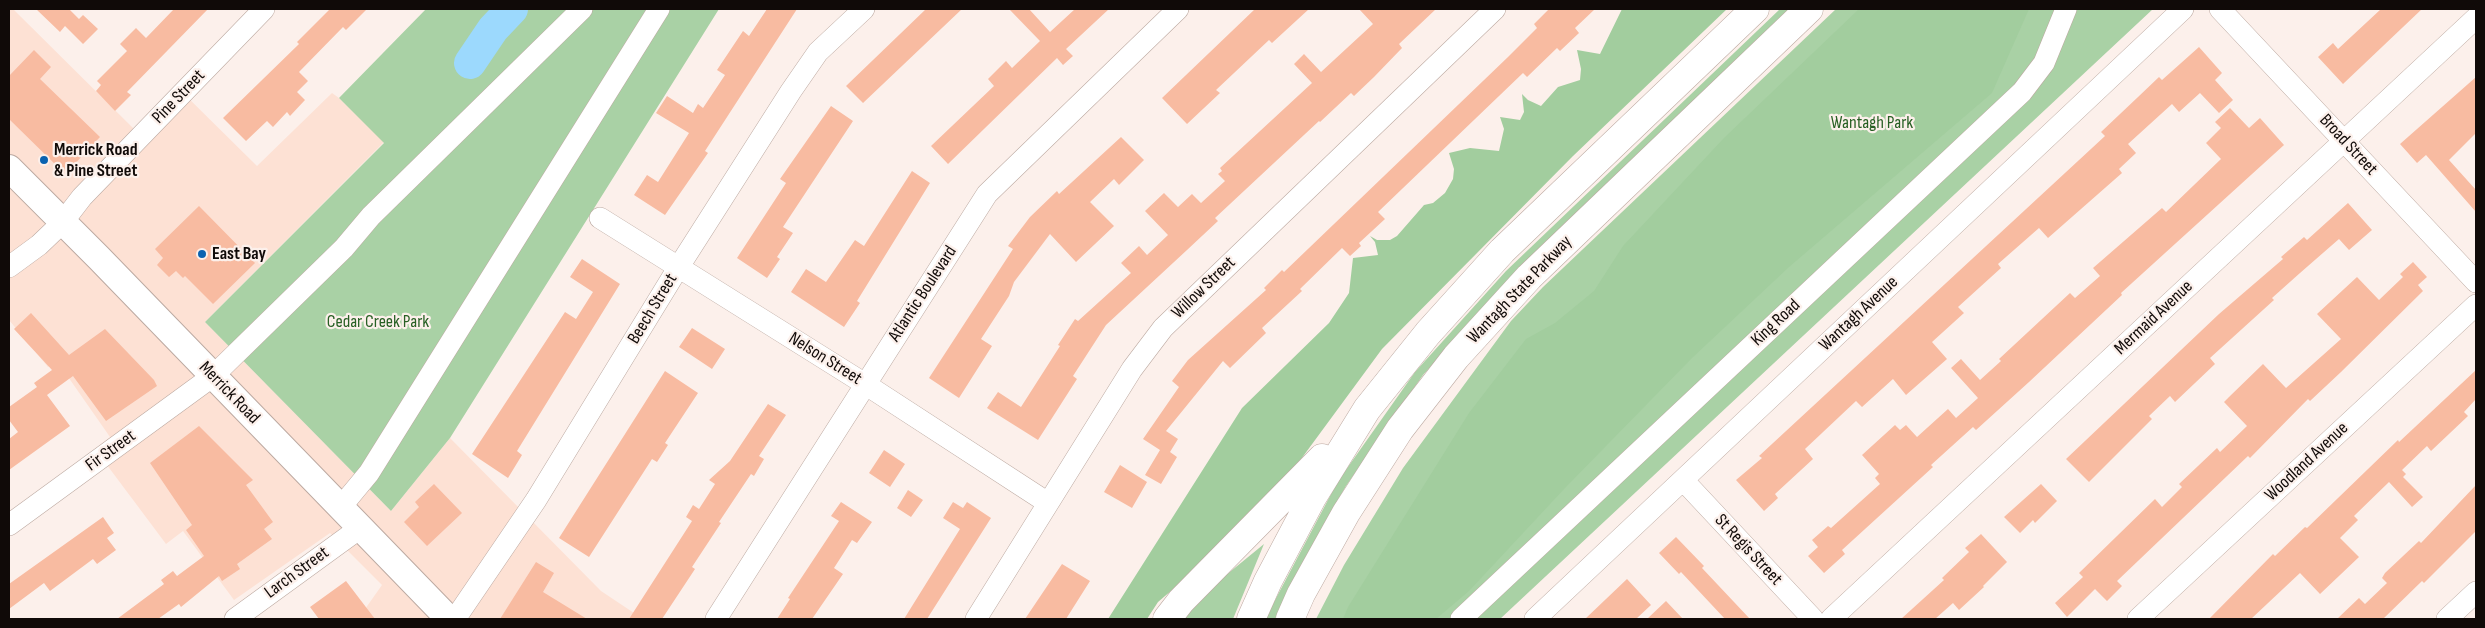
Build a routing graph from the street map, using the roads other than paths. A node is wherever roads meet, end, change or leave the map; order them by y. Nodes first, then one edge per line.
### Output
1 (264, 9) edge
2 (582, 9) edge
3 (659, 9) edge
4 (864, 9) edge
5 (1178, 9) edge
6 (1495, 9) edge
7 (1755, 9) edge
8 (1809, 9) edge
9 (2066, 9) edge
10 (2183, 9) edge
11 (2220, 9) edge
12 (2476, 18) edge
13 (2344, 141) junction
14 (9, 168) edge
15 (600, 218) dead end
16 (62, 223) junction
17 (9, 268) edge
18 (678, 268) junction
19 (2476, 282) edge
20 (2476, 305) edge
21 (212, 376) junction
22 (865, 384) junction
23 (1367, 409) junction
24 (1400, 429) junction
25 (1682, 480) junction
26 (1048, 503) junction
27 (340, 508) junction
28 (9, 525) edge
29 (360, 528) junction
30 (2476, 592) edge
31 (235, 619) edge
32 (449, 619) edge
33 (455, 619) edge
34 (716, 619) edge
35 (976, 619) edge
36 (1166, 619) edge
37 (1251, 619) edge
38 (1290, 619) edge
39 (1309, 619) edge
40 (1461, 619) edge
41 (1535, 619) edge
42 (1813, 619) edge
43 (1831, 619) edge
44 (2138, 619) edge
45 (2447, 619) edge

1 - 16 street, Pine Street
2 - 21 street, Fir Street
3 - 27 street
4 - 18 street, Beech Street
5 - 22 street, Atlantic Boulevard
6 - 26 street, Willow Street
7 - 23 highway
8 - 24 highway, Wantagh State Parkway
9 - 40 street, King Road
10 - 25 street, Wantagh Avenue
11 - 13 street, Broad Street
12 - 13 street, Mermaid Avenue
13 - 19 street, Broad Street
13 - 43 street, Mermaid Avenue
14 - 16 main road, Merrick Road
15 - 18 street, Nelson Street
16 - 17 street, Pine Street
16 - 21 main road, Merrick Road
18 - 22 street, Nelson Street
18 - 33 street, Beech Street
20 - 44 street, Woodland Avenue
21 - 27 main road, Merrick Road
21 - 28 street, Fir Street
22 - 26 street, Nelson Street
22 - 34 street, Atlantic Boulevard
23 - 36 highway
23 - 37 highway
24 - 38 highway, Wantagh State Parkway
24 - 39 highway
25 - 41 street, Wantagh Avenue
25 - 42 street, St Regis Street
26 - 35 street, Willow Street
27 - 29 main road, Merrick Road
29 - 31 street, Larch Street
29 - 32 main road, Merrick Road
30 - 45 street

